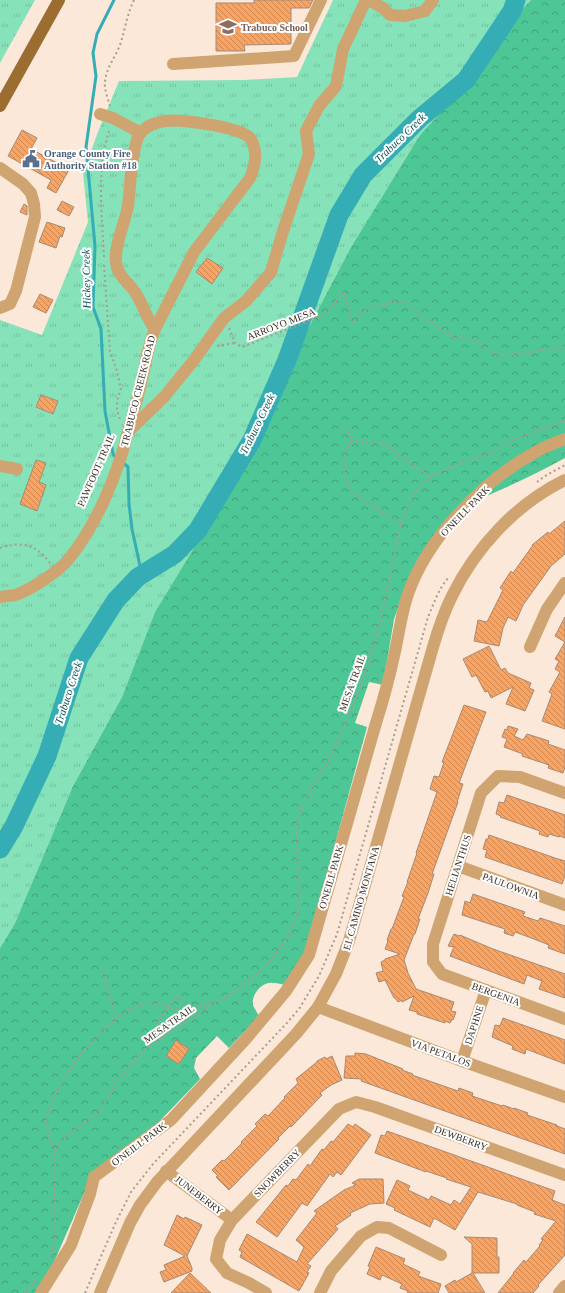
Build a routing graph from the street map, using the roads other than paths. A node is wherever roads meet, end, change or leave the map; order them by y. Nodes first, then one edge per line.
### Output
1 (59, 0) edge
2 (321, 0) edge
3 (367, 0) edge
4 (433, 0) edge
5 (173, 64) dead end
6 (0, 106) edge
7 (100, 114) dead end
8 (141, 133) junction
9 (0, 168) edge
10 (0, 308) edge
11 (154, 329) junction
12 (125, 427) junction
13 (565, 439) edge
14 (0, 466) edge
15 (17, 469) dead end
16 (565, 480) edge
17 (565, 583) edge
18 (0, 597) edge
19 (530, 647) dead end
20 (565, 793) edge
21 (458, 866) junction
22 (565, 905) edge
23 (433, 962) joint
24 (486, 990) junction
25 (318, 1007) junction
26 (565, 1018) edge
27 (462, 1061) junction
28 (565, 1097) edge
29 (356, 1102) joint
30 (166, 1171) junction
31 (565, 1175) edge
32 (232, 1220) junction
33 (441, 1255) dead end
34 (565, 1286) edge
35 (41, 1293) edge
36 (100, 1293) edge
37 (266, 1293) edge
38 (320, 1293) edge
39 (559, 1293) edge

1 - 6 main road
2 - 5 street
3 - 4 street
3 - 12 street
7 - 8 street
8 - 11 street, TRABUCO CREEK ROAD
8 - 11 street, TRABUCO CREEK ROAD
9 - 10 street
11 - 12 street, TRABUCO CREEK ROAD
12 - 18 street, TRABUCO CREEK ROAD
13 - 35 street, O'NEILL PARK
14 - 15 street
16 - 25 street, EL CAMINO MONTANA
17 - 19 street
20 - 21 street, HELIANTHUS
21 - 22 street, PAULOWNIA
21 - 23 street, HELIANTHUS
23 - 24 street, BERGENIA
24 - 26 street, BERGENIA
24 - 27 street, DAPHNE
25 - 27 street, VIA PETALOS
25 - 30 street, EL CAMINO MONTANA
27 - 28 street, VIA PETALOS
29 - 31 street, DEWBERRY
29 - 32 street, SNOWBERRY
30 - 32 street, JUNEBERRY
30 - 36 street, EL CAMINO MONTANA
32 - 37 street, SNOWBERRY
33 - 38 street
34 - 39 street

